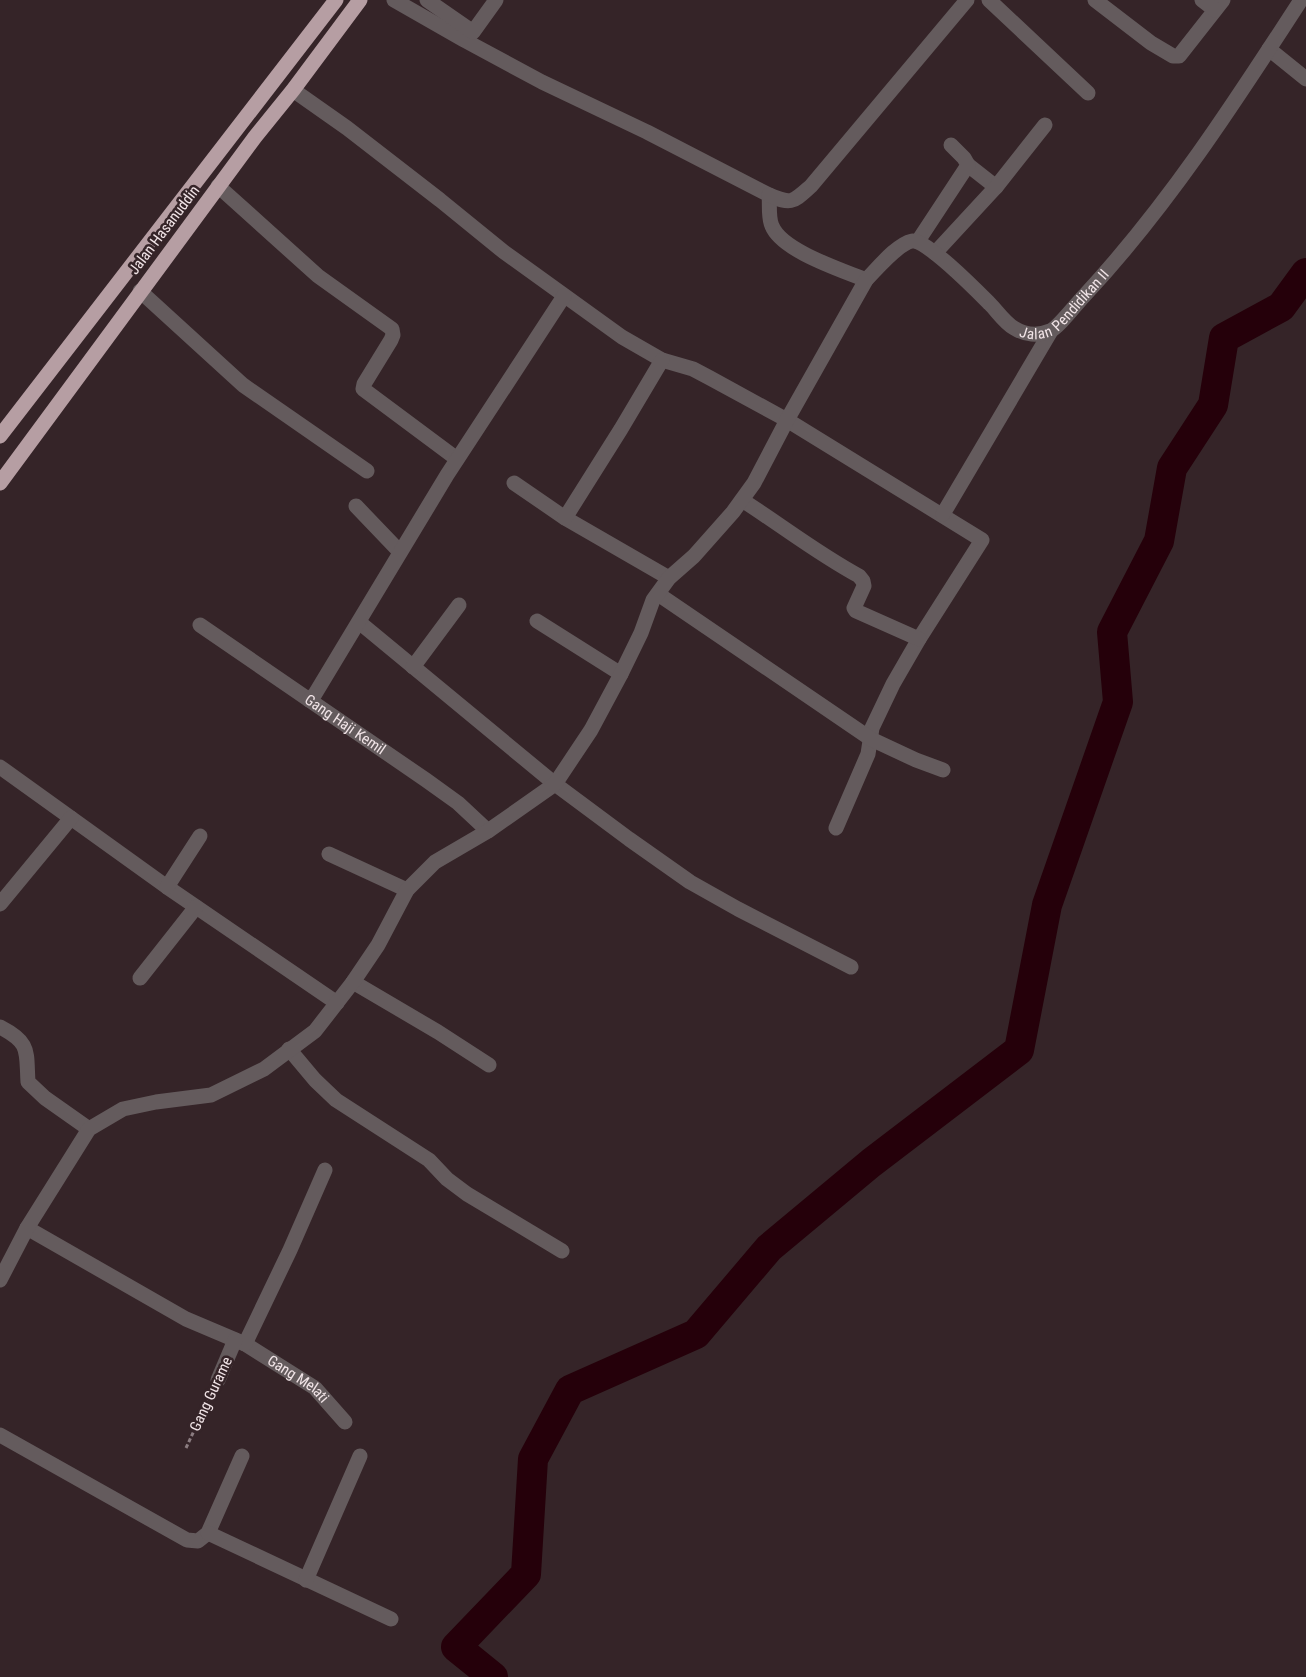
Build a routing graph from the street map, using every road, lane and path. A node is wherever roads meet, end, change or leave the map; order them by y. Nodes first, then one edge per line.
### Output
1 (336, 0) edge
2 (360, 0) edge
3 (394, 0) edge
4 (427, 0) edge
5 (496, 0) edge
6 (967, 0) edge
7 (989, 0) edge
8 (1095, 0) edge
9 (1202, 0) edge
10 (1300, 0) edge
11 (1219, 5) edge
12 (1269, 49) junction
13 (1306, 78) edge
14 (293, 90) junction
15 (1088, 93) dead end
16 (1045, 125) dead end
17 (952, 145) dead end
18 (968, 166) junction
19 (218, 186) junction
20 (996, 187) junction
21 (769, 194) junction
22 (918, 241) junction
23 (935, 253) junction
24 (866, 280) junction
25 (140, 291) junction
26 (564, 296) junction
27 (1051, 331) junction
28 (662, 360) junction
29 (787, 420) junction
30 (0, 436) edge
31 (457, 459) junction
32 (367, 471) dead end
33 (0, 483) edge
34 (514, 483) dead end
35 (742, 500) junction
36 (356, 506) dead end
37 (943, 514) junction
38 (565, 518) junction
39 (400, 552) junction
40 (669, 578) junction
41 (658, 594) junction
42 (459, 605) dead end
43 (537, 621) dead end
44 (359, 622) junction
45 (200, 625) dead end
46 (919, 639) junction
47 (413, 667) junction
48 (621, 674) junction
49 (309, 700) junction
50 (870, 739) junction
51 (0, 767) edge
52 (943, 770) dead end
53 (555, 784) junction
54 (71, 818) junction
55 (836, 828) dead end
56 (488, 831) junction
57 (200, 836) dead end
58 (329, 854) dead end
59 (167, 887) junction
60 (407, 890) junction
61 (0, 904) edge
62 (196, 906) junction
63 (851, 967) dead end
64 (140, 978) dead end
65 (353, 982) junction
66 (337, 1003) junction
67 (0, 1027) edge
68 (289, 1049) junction
69 (489, 1065) dead end
70 (89, 1130) junction
71 (325, 1170) dead end
72 (28, 1228) junction
73 (562, 1252) dead end
74 (0, 1280) edge
75 (240, 1342) junction
76 (218, 1380) joint
77 (345, 1422) dead end
78 (0, 1434) edge
79 (186, 1448) dead end
80 (242, 1456) dead end
81 (360, 1456) dead end
82 (208, 1533) junction
83 (306, 1580) junction
84 (391, 1619) dead end

1 - 30 highway, Jalan Hasanuddin
2 - 14 highway, Jalan Hasanuddin
3 - 21 street
4 - 5 street
6 - 21 street
7 - 15 street
8 - 11 street
9 - 11 street
10 - 12 street, Jalan Pendidikan II
12 - 13 street
12 - 27 street, Jalan Pendidikan II
14 - 19 highway, Jalan Hasanuddin
14 - 26 street
16 - 20 street
17 - 18 street
18 - 20 street
18 - 22 street
19 - 25 highway, Jalan Hasanuddin
19 - 31 street
20 - 23 street
21 - 24 street
22 - 23 street, Jalan Pendidikan II
22 - 24 street
23 - 27 street, Jalan Pendidikan II
24 - 29 street
25 - 32 street
25 - 33 highway, Jalan Hasanuddin
26 - 28 street
26 - 31 street
27 - 37 street
28 - 29 street
28 - 38 street
29 - 35 street
29 - 37 street
31 - 39 street
34 - 38 street
35 - 40 street
35 - 46 street
36 - 39 street
37 - 46 street
38 - 40 street
39 - 44 street
40 - 41 street
41 - 48 street
41 - 50 street
42 - 47 street
43 - 48 street
44 - 47 street
44 - 49 street
45 - 49 street, Gang Haji Kemil
46 - 50 street
47 - 53 street
48 - 53 street
49 - 56 street, Gang Haji Kemil
50 - 52 street
50 - 55 street
51 - 54 street
53 - 56 street
53 - 63 street
54 - 59 street
54 - 61 street
56 - 60 street
57 - 59 street
58 - 60 street
59 - 62 street
60 - 65 street
62 - 64 street
62 - 66 street
65 - 66 street
65 - 69 street
66 - 68 street
67 - 70 street
68 - 70 street
68 - 73 street
70 - 72 street
71 - 75 street, Gang Gurame
72 - 74 street
72 - 75 street, Gang Melati
75 - 76 street, Gang Gurame
75 - 77 street, Gang Melati
76 - 79 path, Gang Gurame
78 - 82 street
80 - 82 street
81 - 83 street
82 - 83 street
83 - 84 street

